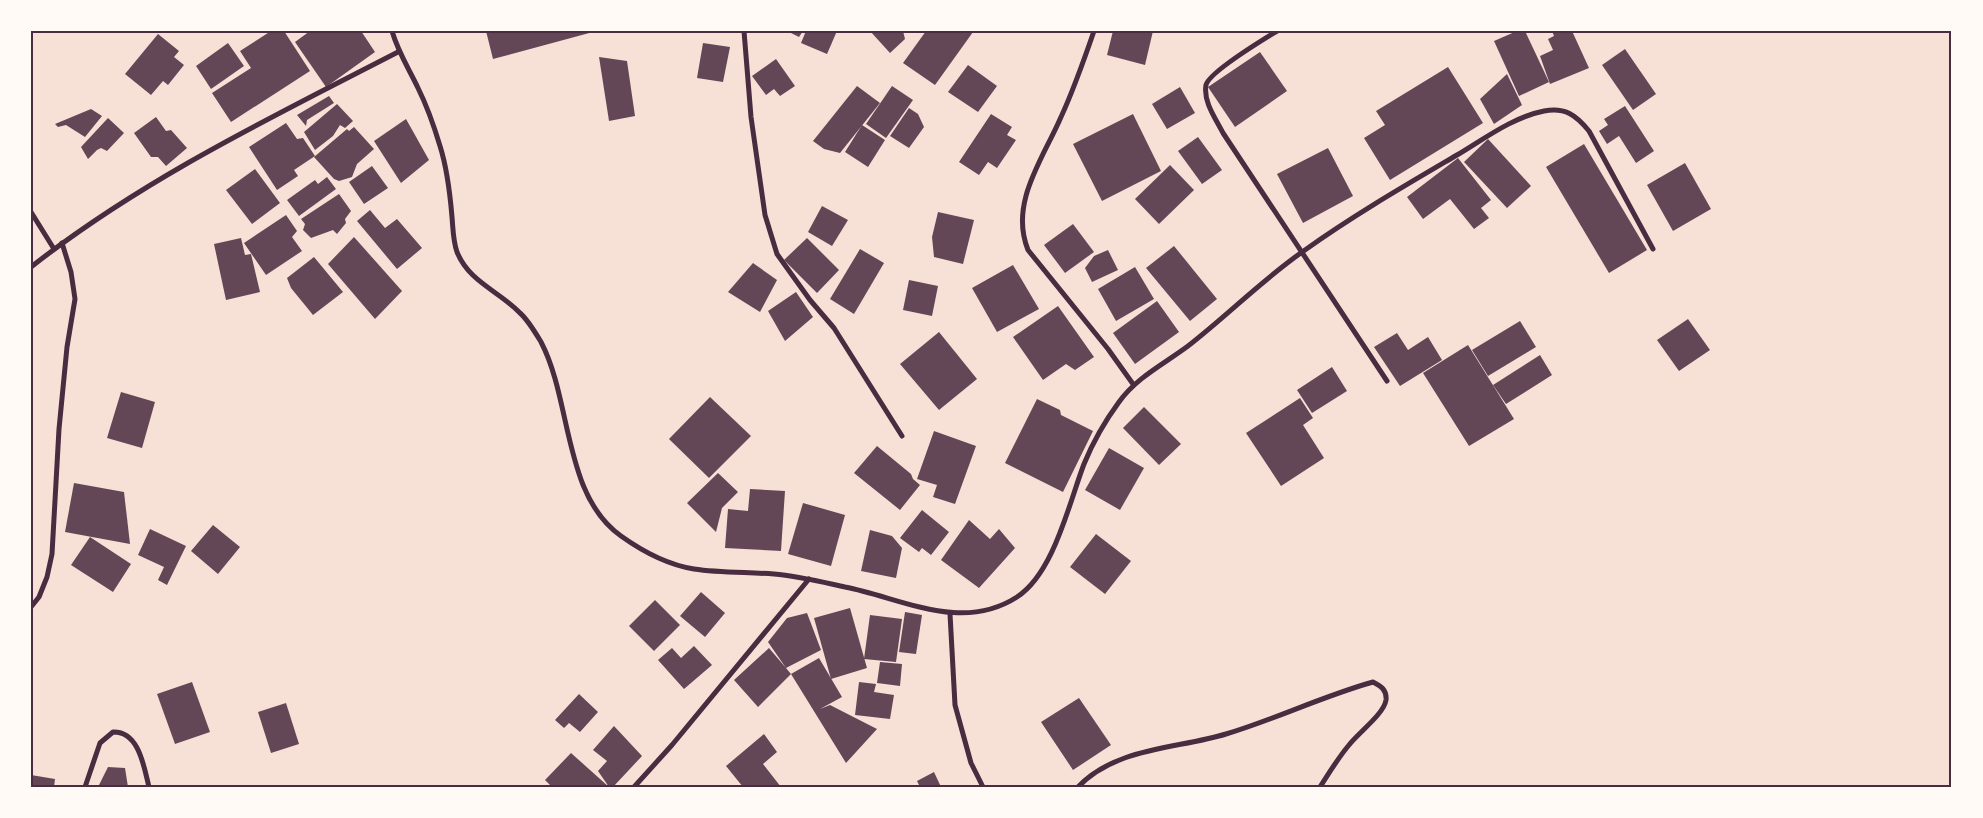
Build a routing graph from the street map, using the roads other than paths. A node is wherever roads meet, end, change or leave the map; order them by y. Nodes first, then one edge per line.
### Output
1 (392, 31) edge
2 (744, 31) edge
3 (1094, 31) edge
4 (1277, 31) edge
5 (398, 52) junction
6 (31, 212) edge
7 (62, 243) junction
8 (54, 249) junction
9 (1653, 249) dead end
10 (1302, 252) junction
11 (31, 267) edge
12 (1387, 381) dead end
13 (1132, 384) junction
14 (902, 436) dead end
15 (809, 579) junction
16 (31, 607) edge
17 (950, 614) junction
18 (85, 787) edge
19 (149, 787) edge
20 (634, 787) edge
21 (983, 787) edge
22 (1078, 787) edge
23 (1320, 787) edge

1 - 5 street
2 - 14 street
3 - 13 street
4 - 10 street
5 - 7 street
5 - 15 street
6 - 8 street
7 - 8 street
7 - 16 street
8 - 11 street
9 - 10 street
10 - 12 street
10 - 13 street
13 - 17 street
15 - 17 street
15 - 20 street
17 - 21 street
18 - 19 street
22 - 23 street

